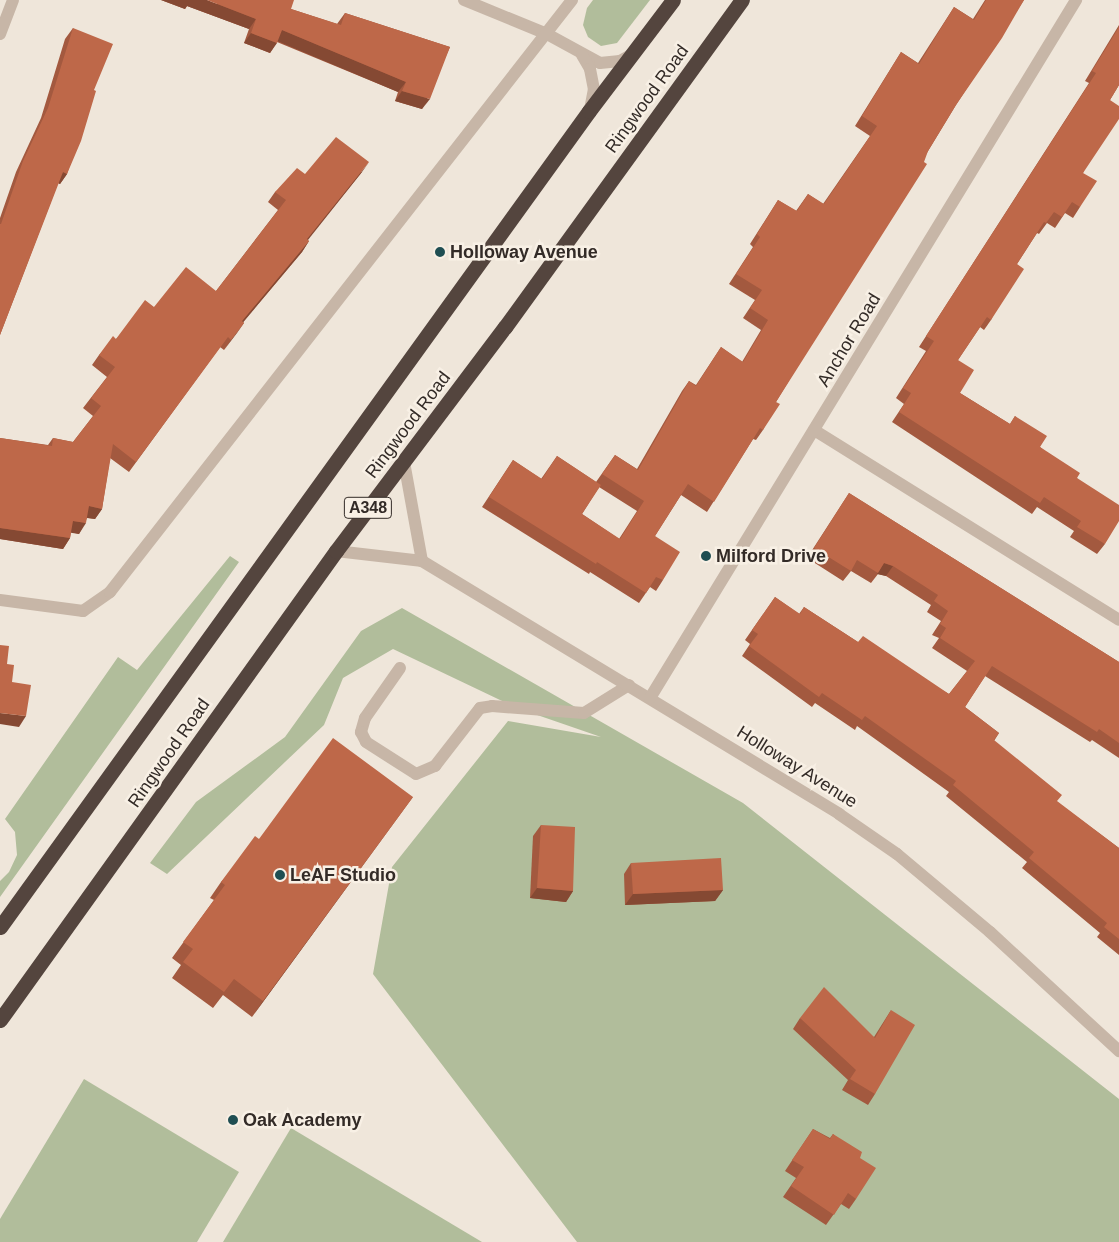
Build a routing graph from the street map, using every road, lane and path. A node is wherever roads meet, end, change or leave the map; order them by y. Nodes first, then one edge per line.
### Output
1 (13, 0) edge
2 (464, 0) edge
3 (572, 0) edge
4 (673, 0) edge
5 (742, 0) edge
6 (1076, 0) edge
7 (0, 34) edge
8 (547, 34) junction
9 (636, 52) junction
10 (582, 55) junction
11 (589, 111) junction
12 (814, 430) junction
13 (404, 462) junction
14 (336, 551) junction
15 (422, 561) junction
16 (0, 600) edge
17 (1117, 616) edge
18 (400, 668) dead end
19 (629, 685) junction
20 (650, 698) junction
21 (0, 927) edge
22 (0, 1020) edge
23 (1119, 1051) edge

1 - 7 street
2 - 8 street
3 - 8 street
4 - 9 highway, Ringwood Road / A348
5 - 13 highway, Ringwood Road / A348
6 - 12 street, Anchor Road
8 - 10 street
8 - 16 street
9 - 10 street
9 - 11 highway, Ringwood Road / A348
10 - 11 street
11 - 21 highway, Ringwood Road / A348
12 - 17 street
12 - 20 street, Anchor Road
13 - 14 highway, Ringwood Road / A348
13 - 15 street
14 - 15 street, Holloway Avenue
14 - 22 highway, Ringwood Road / A348
15 - 19 street, Holloway Avenue
18 - 19 street
19 - 20 street, Holloway Avenue
20 - 23 street, Holloway Avenue

